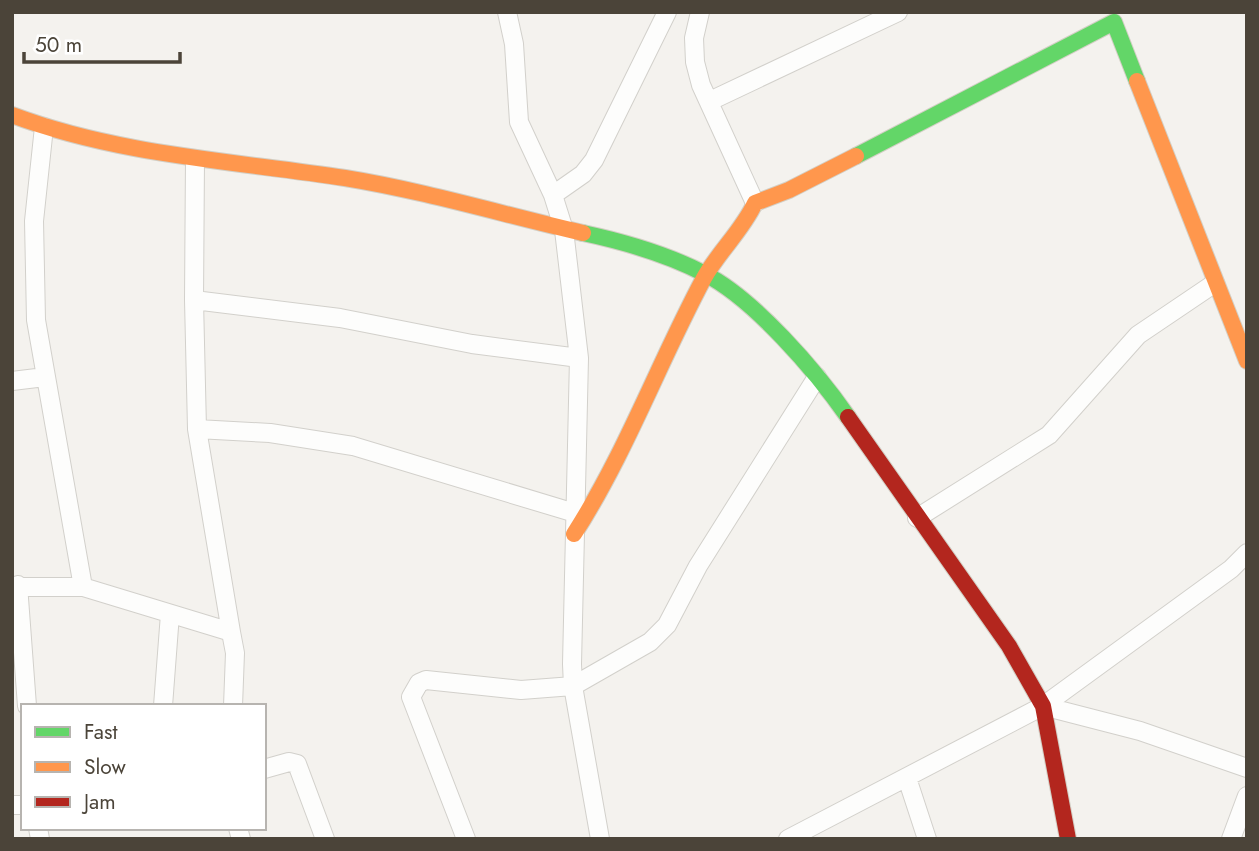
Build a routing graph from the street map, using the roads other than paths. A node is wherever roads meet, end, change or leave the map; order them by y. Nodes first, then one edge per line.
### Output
1 (507, 12) edge
2 (667, 12) edge
3 (700, 12) edge
4 (898, 12) edge
5 (1112, 17) edge
6 (710, 101) junction
7 (12, 115) edge
8 (44, 127) junction
9 (195, 159) junction
10 (552, 195) junction
11 (755, 203) junction
12 (564, 230) junction
13 (706, 274) junction
14 (1215, 282) junction
15 (194, 299) junction
16 (579, 358) junction
17 (1247, 361) edge
18 (45, 377) junction
19 (817, 377) junction
20 (12, 381) edge
21 (197, 429) junction
22 (575, 513) junction
23 (918, 518) junction
24 (574, 534) junction
25 (1247, 553) edge
26 (15, 586) edge
27 (83, 587) junction
28 (170, 614) junction
29 (231, 632) junction
30 (573, 686) junction
31 (27, 704) edge
32 (163, 704) edge
33 (233, 704) edge
34 (1043, 706) junction
35 (266, 768) edge
36 (1247, 768) edge
37 (907, 778) junction
38 (1247, 796) edge
39 (325, 839) edge
40 (466, 839) edge
41 (600, 839) edge
42 (788, 839) edge
43 (927, 839) edge
44 (1068, 839) edge
45 (1231, 839) edge

1 - 10 street
2 - 10 street
3 - 6 street
4 - 6 street
5 - 11 street
5 - 14 street
6 - 11 street
7 - 8 street
8 - 9 street
8 - 18 street
9 - 12 street
9 - 15 street
10 - 12 street
11 - 13 street
12 - 13 street
12 - 16 street
13 - 19 street
13 - 24 street
14 - 17 street
14 - 23 street
15 - 16 street
15 - 21 street
16 - 22 street
18 - 20 street
18 - 27 street
19 - 23 street
19 - 30 street
21 - 22 street
21 - 29 street
22 - 24 street
23 - 34 street
24 - 30 street
25 - 34 street
26 - 27 street
26 - 31 street
27 - 28 street
28 - 29 street
28 - 32 street
29 - 33 street
30 - 40 street
30 - 41 street
34 - 36 street
34 - 37 street
34 - 44 street
35 - 39 street
37 - 42 street
37 - 43 street
38 - 45 street

